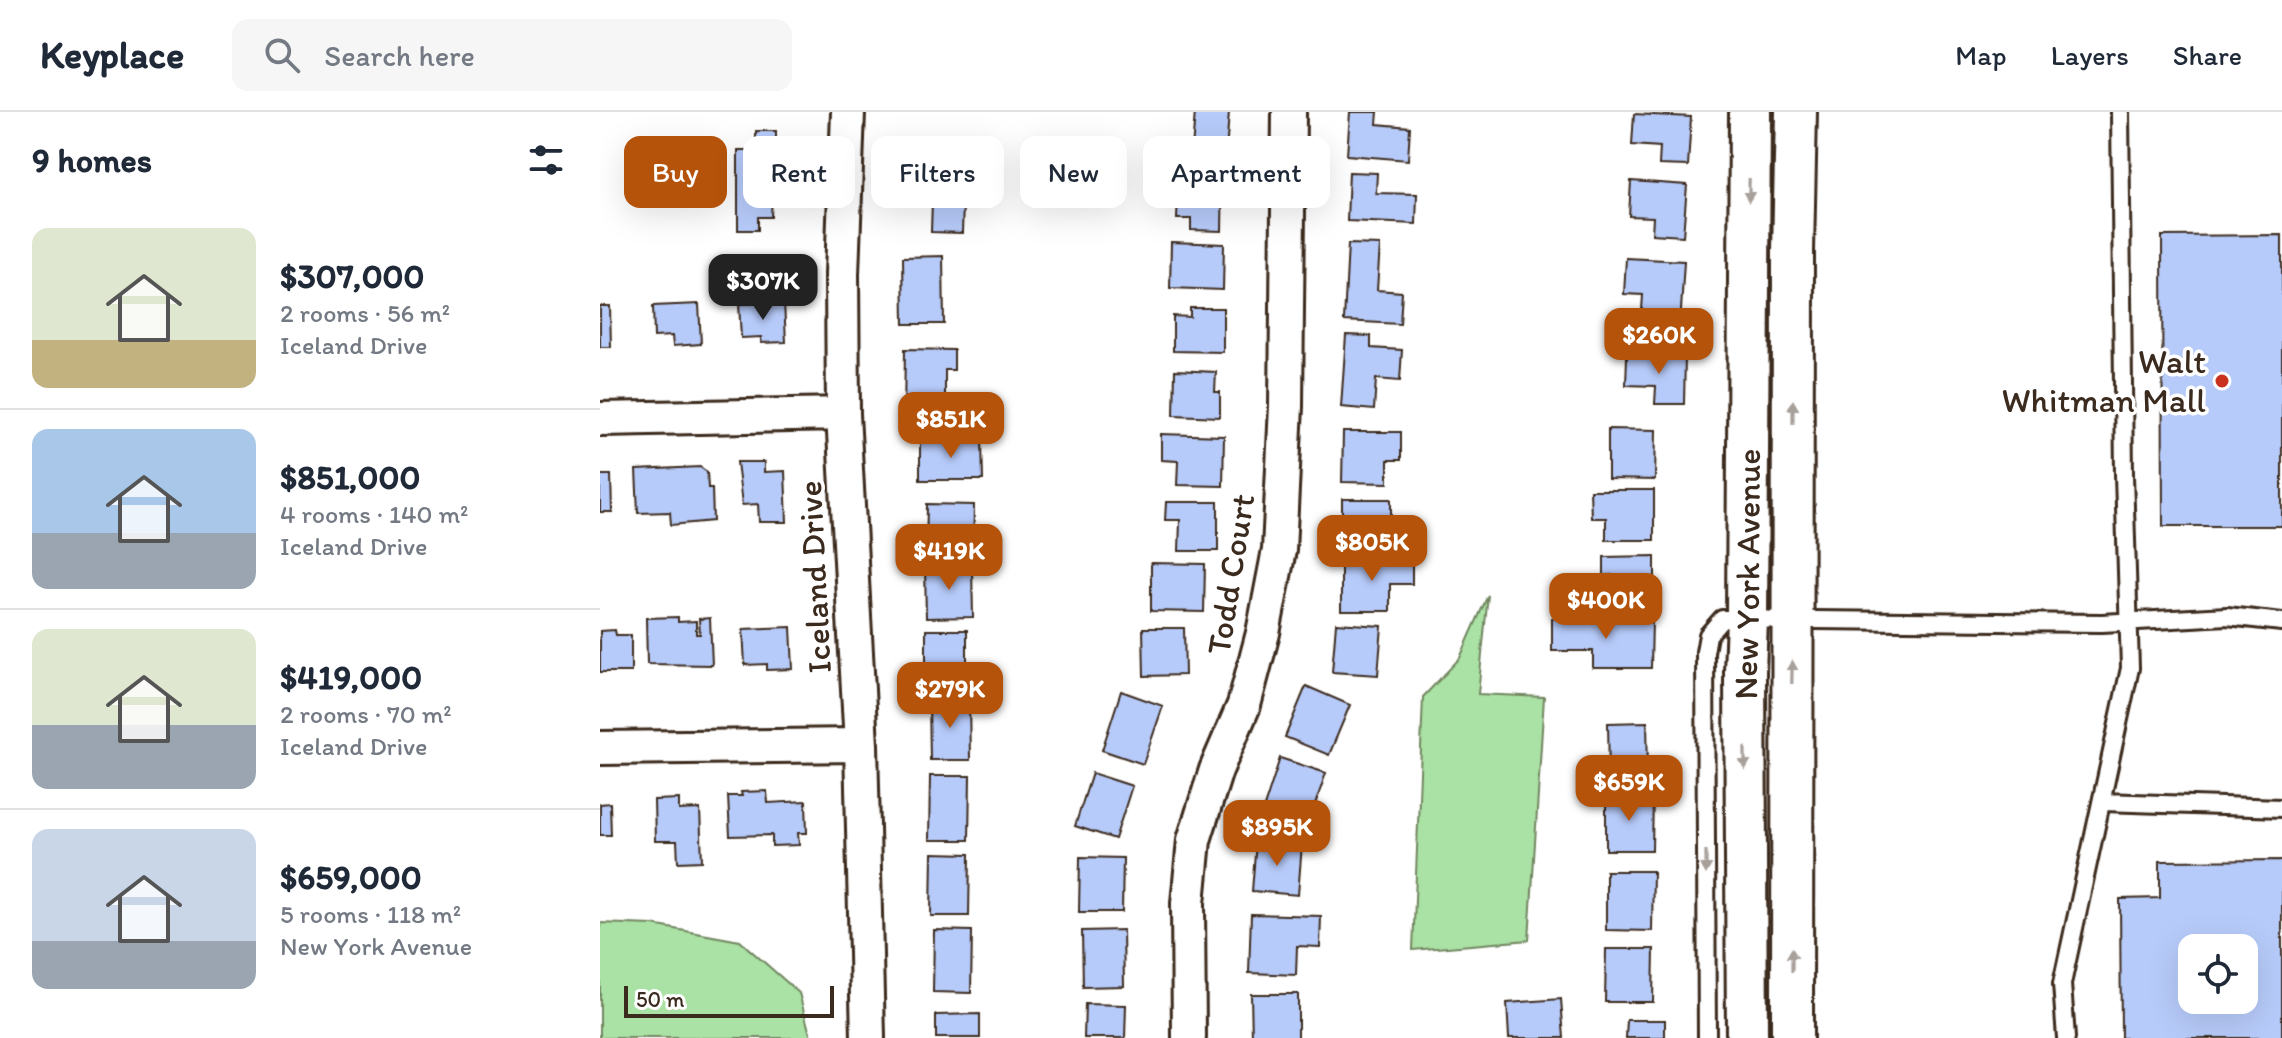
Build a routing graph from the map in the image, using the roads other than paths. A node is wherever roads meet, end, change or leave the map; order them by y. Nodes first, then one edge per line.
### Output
1 (848, 112) edge
2 (1289, 112) edge
3 (1750, 112) edge
4 (1796, 112) edge
5 (2120, 112) edge
6 (843, 414) junction
7 (600, 419) edge
8 (1747, 619) junction
9 (1793, 620) junction
10 (2129, 622) junction
11 (2282, 622) edge
12 (861, 745) junction
13 (600, 748) edge
14 (2103, 802) junction
15 (2282, 808) edge
16 (868, 1038) edge
17 (1189, 1038) edge
18 (1707, 1038) edge
19 (1747, 1038) edge
20 (1792, 1038) edge
21 (2066, 1038) edge

1 - 6 street, Iceland Drive
2 - 17 street, Todd Court
3 -> 8 street, New York Avenue
9 -> 4 street, New York Avenue
5 - 10 lane
6 - 7 street
6 - 12 street, Iceland Drive
8 - 9 lane
8 -> 18 lane
8 -> 19 street, New York Avenue
9 - 10 lane
20 -> 9 street, New York Avenue
10 - 11 lane
10 - 14 lane
12 - 13 street
12 - 16 street, Iceland Drive
14 - 15 lane
14 - 21 lane

